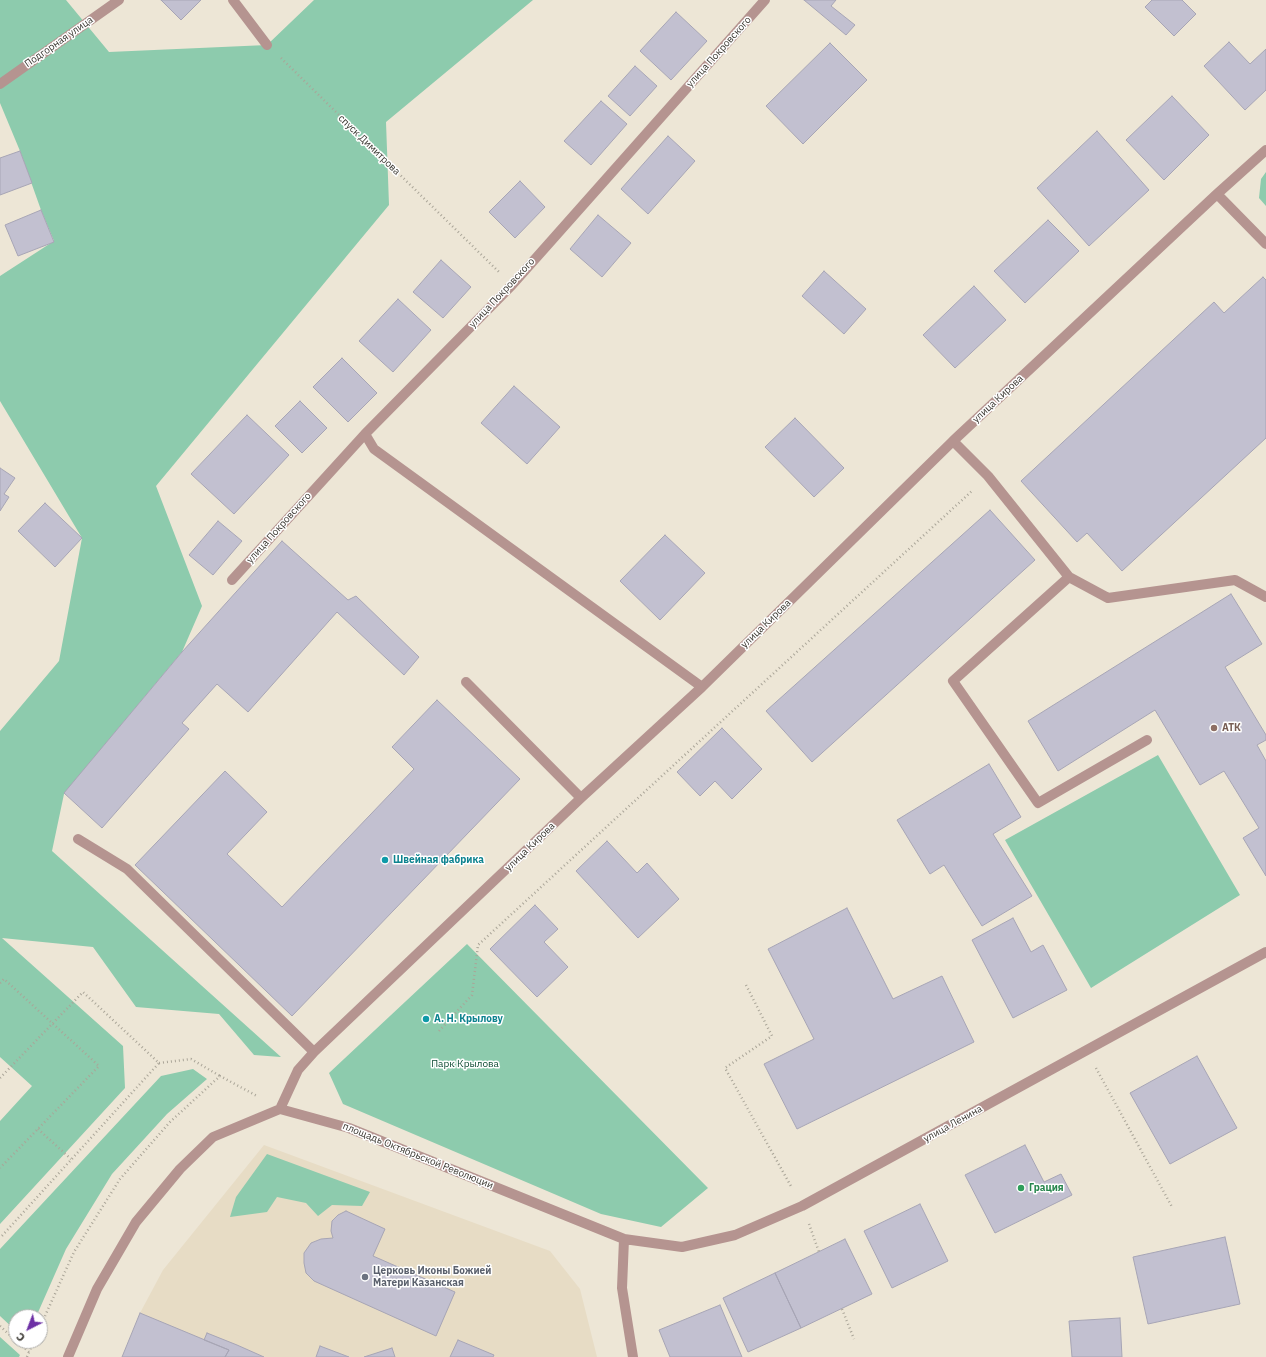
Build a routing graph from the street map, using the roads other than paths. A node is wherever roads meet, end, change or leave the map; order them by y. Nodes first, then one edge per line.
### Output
1 (119, 0) edge
2 (233, 0) edge
3 (765, 0) edge
4 (267, 45) road end
5 (0, 84) edge
6 (1266, 150) edge
7 (1217, 194) junction
8 (1266, 244) edge
9 (365, 434) junction
10 (953, 441) junction
11 (1068, 577) junction
12 (232, 580) dead end
13 (1266, 597) edge
14 (466, 682) dead end
15 (702, 687) junction
16 (1147, 740) dead end
17 (581, 798) junction
18 (78, 839) dead end
19 (1266, 952) edge
20 (314, 1052) junction
21 (280, 1109) junction
22 (624, 1239) junction
23 (68, 1357) edge
24 (633, 1357) edge

1 - 5 street, Подгорная улица
2 - 4 street
3 - 9 street, улица Покровского
6 - 7 street, улица Кирова
7 - 8 street
7 - 10 street, улица Кирова
9 - 12 street, улица Покровского
9 - 15 street
10 - 11 street
10 - 15 street, улица Кирова
11 - 13 street
11 - 16 street
14 - 17 street
15 - 17 street, улица Кирова
17 - 20 street, улица Кирова
18 - 20 street
19 - 22 street, улица Ленина
20 - 21 street, улица Кирова
21 - 22 street, площадь Октябрьской Революции
21 - 23 street
22 - 24 street

